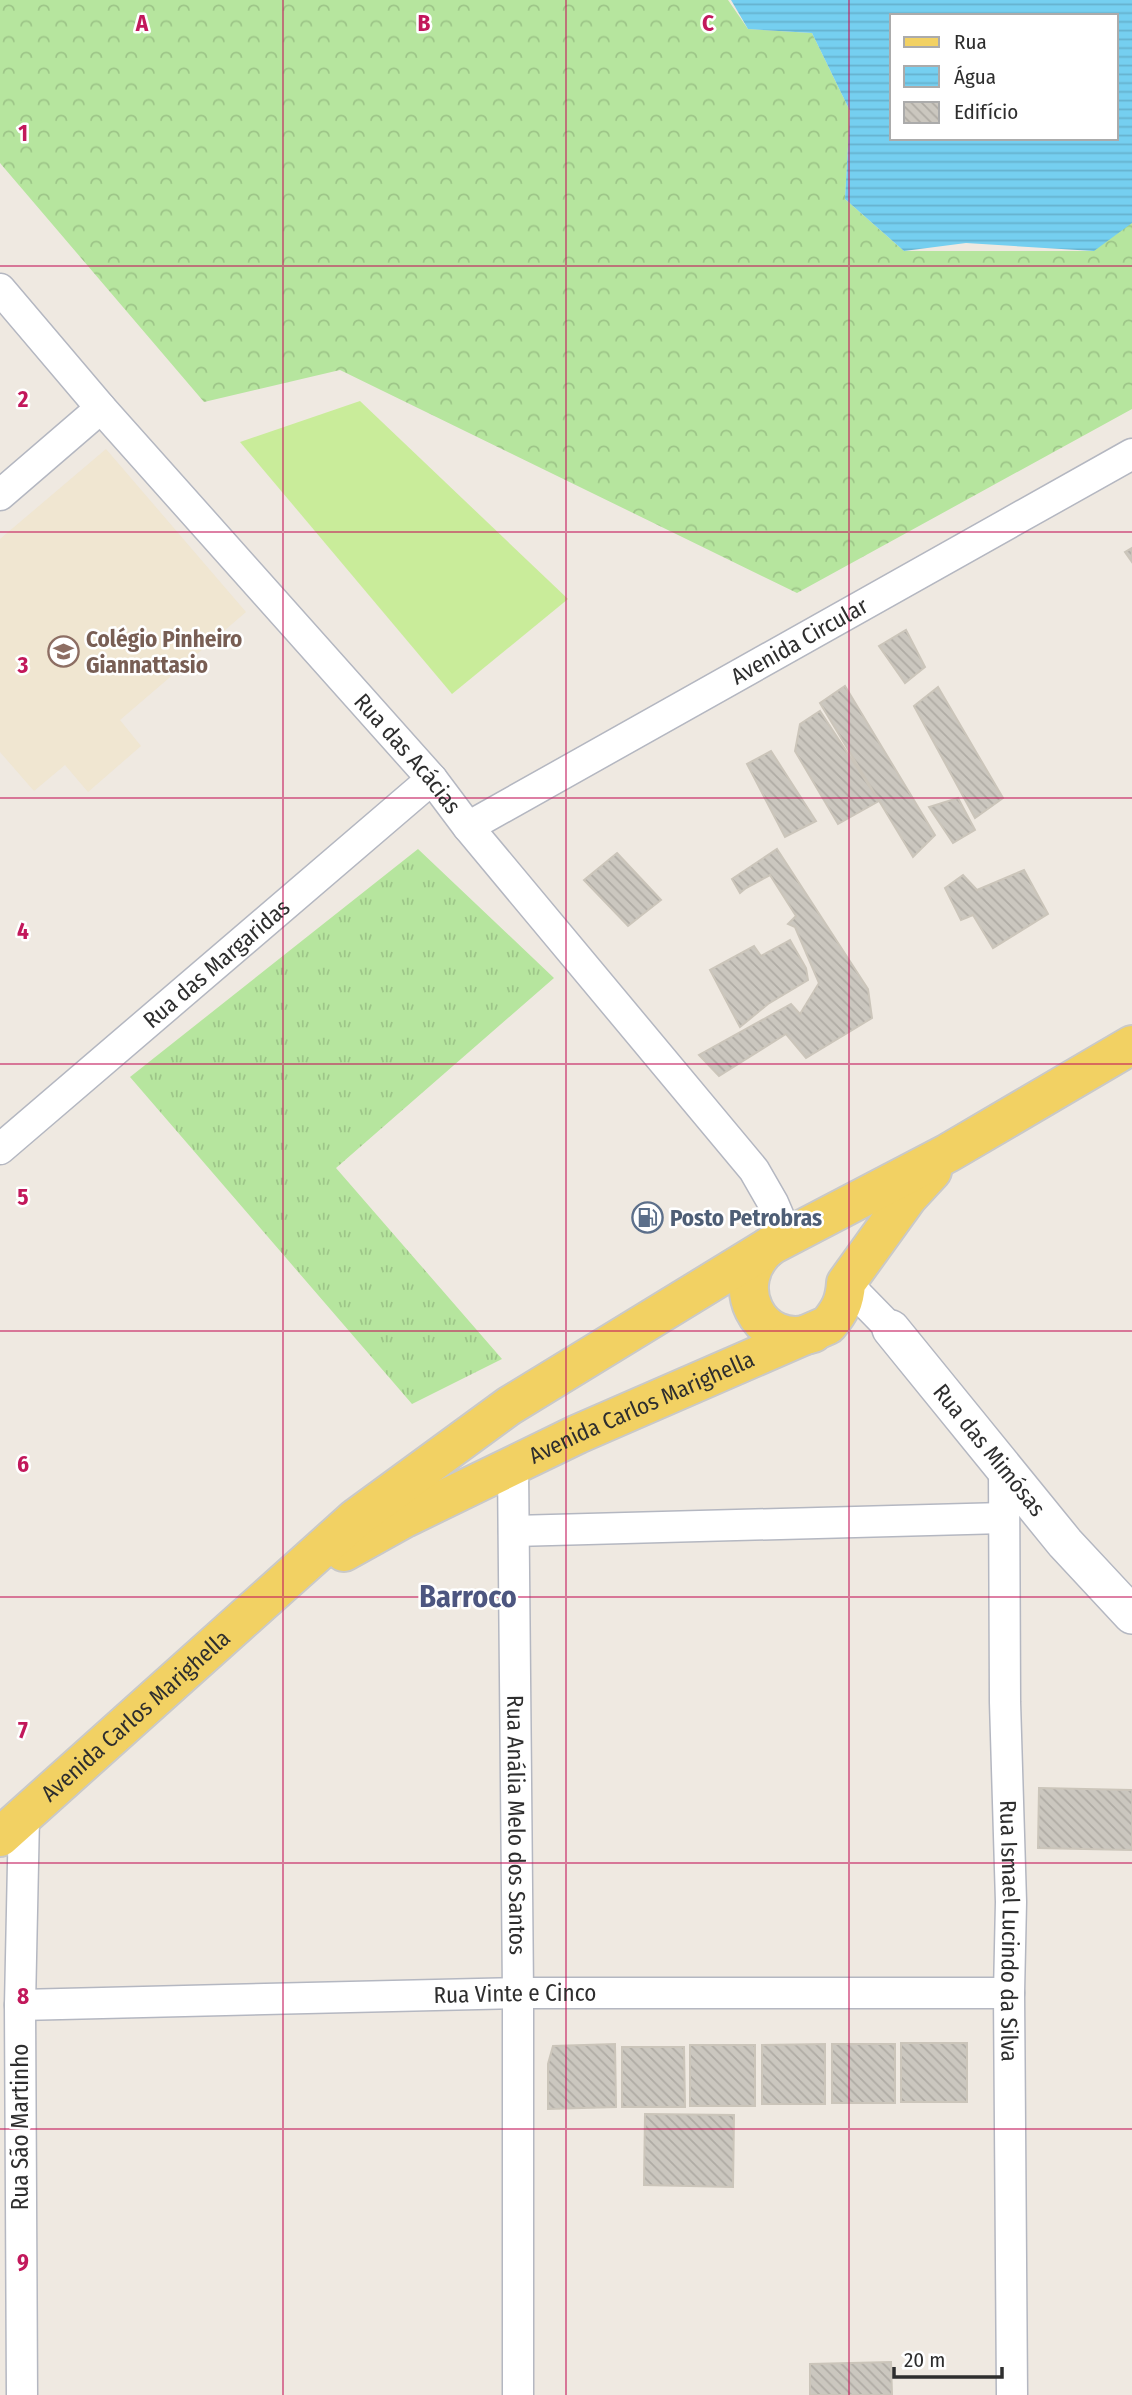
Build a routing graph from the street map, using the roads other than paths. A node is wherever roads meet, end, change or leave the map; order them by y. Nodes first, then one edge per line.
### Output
1 (0, 289) edge
2 (101, 408) junction
3 (1132, 454) edge
4 (0, 495) edge
5 (432, 779) junction
6 (468, 827) junction
7 (1132, 1045) edge
8 (0, 1149) edge
9 (948, 1153) junction
10 (780, 1241) junction
11 (846, 1283) junction
12 (891, 1329) joint
13 (816, 1332) junction
14 (600, 1350) junction
15 (513, 1466) junction
16 (1004, 1467) junction
17 (1004, 1518) junction
18 (514, 1531) junction
19 (269, 1594) junction
20 (1132, 1615) edge
21 (12, 1826) edge
22 (518, 1993) junction
23 (1009, 1993) junction
24 (20, 2005) junction
25 (22, 2395) edge
26 (518, 2395) edge
27 (1013, 2395) edge

1 - 2 street, Rua das Acácias
2 - 4 street
2 - 5 street, Rua das Acácias
3 - 6 street, Avenida Circular
5 - 6 street, Rua das Acácias
5 - 8 street, Rua das Margaridas
6 - 10 street, Rua das Acácias
7 - 9 main road, Avenida Carlos Marighella
9 - 10 main road, Avenida Carlos Marighella
9 - 11 main road, Avenida Carlos Marighella
10 - 11 main road
10 - 13 main road
10 - 14 main road, Avenida Carlos Marighella
11 - 12 street, Rua das Mimósas
11 - 13 main road, Avenida Carlos Marighella
12 - 16 street, Rua das Mimósas
13 - 15 main road, Avenida Carlos Marighella
14 - 15 main road
14 - 19 main road, Avenida Carlos Marighella
15 - 18 street, Rua Anália Melo dos Santos
15 - 19 main road, Avenida Carlos Marighella
16 - 17 street, Rua Ismael Lucindo da Silva
16 - 20 street, Rua das Mimósas
17 - 18 street
17 - 23 street, Rua Ismael Lucindo da Silva
18 - 22 street, Rua Anália Melo dos Santos
19 - 21 main road, Avenida Carlos Marighella
21 - 24 street, Rua São Martinho
22 - 23 street, Rua Vinte e Cinco
22 - 24 street, Rua Vinte e Cinco
22 - 26 street, Rua Anália Melo dos Santos
23 - 27 street, Rua Ismael Lucindo da Silva
24 - 25 street, Rua São Martinho

